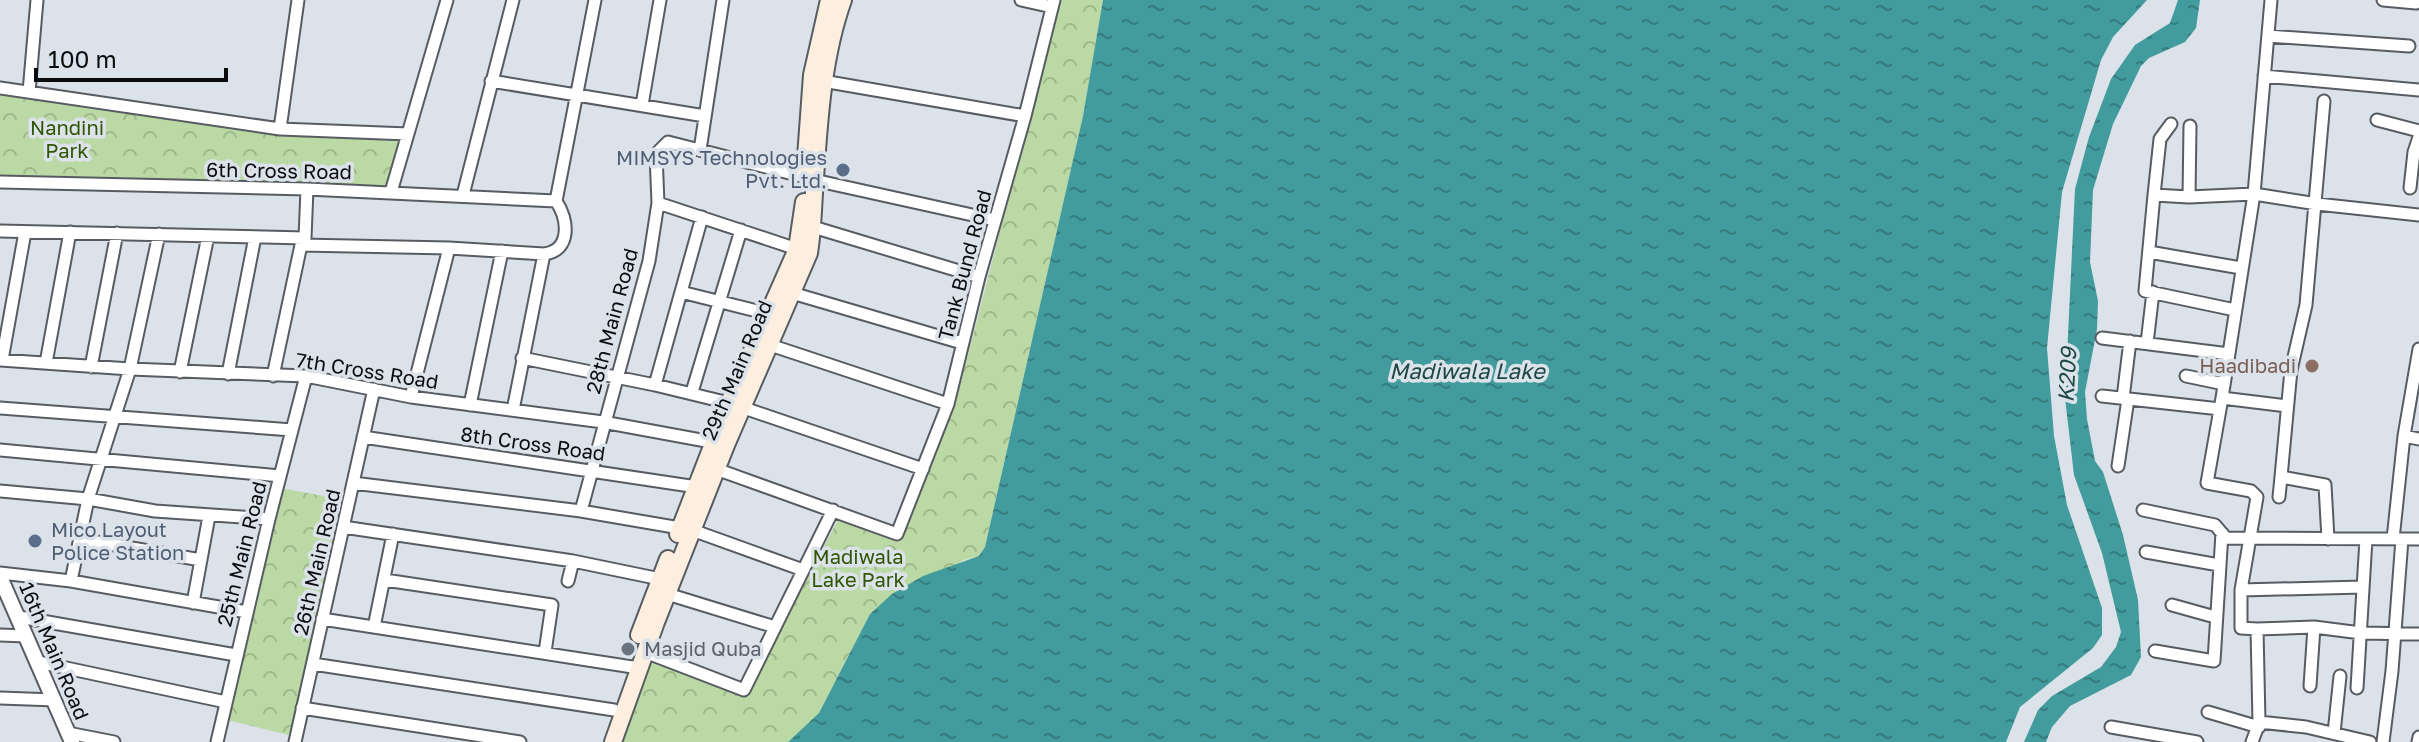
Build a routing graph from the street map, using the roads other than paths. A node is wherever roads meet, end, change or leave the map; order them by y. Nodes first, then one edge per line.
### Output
1 (37, 0) edge
2 (298, 0) edge
3 (447, 0) edge
4 (513, 0) edge
5 (595, 0) edge
6 (660, 0) edge
7 (723, 0) edge
8 (829, 0) edge
9 (843, 0) edge
10 (1021, 0) edge
11 (2271, 0) edge
12 (2383, 0) edge
13 (2416, 3) dead end
14 (1053, 4) edge
15 (2268, 36) junction
16 (2409, 46) dead end
17 (2264, 76) junction
18 (818, 80) junction
19 (491, 81) junction
20 (0, 88) edge
21 (2419, 90) edge
22 (29, 92) junction
23 (577, 95) junction
24 (2324, 101) dead end
25 (642, 105) junction
26 (705, 116) junction
27 (1025, 116) junction
28 (2377, 120) dead end
29 (2171, 124) dead end
30 (2190, 126) dead end
31 (280, 129) junction
32 (408, 134) junction
33 (2419, 134) edge
34 (700, 150) junction
35 (810, 178) junction
36 (0, 182) edge
37 (2410, 188) dead end
38 (307, 189) junction
39 (391, 192) junction
40 (2254, 194) junction
41 (463, 195) junction
42 (2154, 195) junction
43 (2189, 197) junction
44 (556, 201) junction
45 (658, 203) junction
46 (2317, 204) junction
47 (2419, 215) edge
48 (702, 217) junction
49 (995, 220) junction
50 (813, 227) junction
51 (741, 230) junction
52 (0, 231) edge
53 (25, 232) junction
54 (70, 232) junction
55 (117, 233) junction
56 (159, 234) junction
57 (208, 236) junction
58 (255, 237) junction
59 (303, 242) junction
60 (449, 248) junction
61 (797, 249) junction
62 (502, 251) junction
63 (2149, 252) junction
64 (548, 254) junction
65 (2241, 268) junction
66 (979, 277) junction
67 (681, 292) junction
68 (2153, 292) junction
69 (792, 293) junction
70 (720, 300) junction
71 (2235, 310) junction
72 (769, 314) junction
73 (2102, 338) dead end
74 (2130, 341) junction
75 (962, 343) junction
76 (2147, 343) junction
77 (770, 345) junction
78 (2419, 349) edge
79 (2229, 354) junction
80 (522, 358) junction
81 (1, 360) edge
82 (46, 363) junction
83 (91, 367) junction
84 (130, 369) junction
85 (180, 372) junction
86 (2417, 373) edge
87 (228, 374) junction
88 (273, 376) junction
89 (306, 376) junction
90 (2186, 376) dead end
91 (615, 377) junction
92 (2224, 384) junction
93 (655, 385) junction
94 (374, 389) junction
95 (692, 392) junction
96 (2102, 396) dead end
97 (411, 397) junction
98 (2125, 398) junction
99 (948, 404) junction
100 (2221, 404) junction
101 (470, 405) junction
102 (735, 405) junction
103 (2287, 406) junction
104 (0, 408) edge
105 (513, 410) junction
106 (114, 417) junction
107 (603, 422) junction
108 (292, 430) junction
109 (2404, 436) junction
110 (363, 437) junction
111 (2419, 439) edge
112 (720, 444) junction
113 (0, 450) edge
114 (101, 459) junction
115 (2118, 466) dead end
116 (716, 469) junction
117 (923, 469) junction
118 (593, 470) junction
119 (280, 476) junction
120 (2281, 477) junction
121 (353, 483) junction
122 (697, 487) junction
123 (0, 491) edge
124 (2279, 497) dead end
125 (88, 499) junction
126 (833, 510) junction
127 (2143, 510) dead end
128 (581, 511) junction
129 (209, 516) junction
130 (269, 519) junction
131 (343, 527) junction
132 (686, 529) junction
133 (2222, 533) junction
134 (393, 534) junction
135 (80, 539) junction
136 (2252, 539) junction
137 (2328, 539) junction
138 (2366, 539) junction
139 (2398, 539) junction
140 (2419, 539) edge
141 (2146, 552) dead end
142 (201, 560) junction
143 (573, 561) junction
144 (2219, 565) junction
145 (803, 570) junction
146 (1, 579) edge
147 (385, 580) junction
148 (71, 581) junction
149 (568, 581) dead end
150 (664, 586) junction
151 (2363, 587) junction
152 (2241, 590) junction
153 (193, 603) junction
154 (2172, 605) dead end
155 (247, 612) junction
156 (19, 617) junction
157 (2215, 617) junction
158 (322, 619) junction
159 (374, 627) junction
160 (775, 627) junction
161 (2314, 627) junction
162 (2257, 629) junction
163 (2361, 633) junction
164 (2395, 634) junction
165 (2419, 634) edge
166 (0, 635) edge
167 (26, 636) junction
168 (2155, 651) dead end
169 (545, 652) junction
170 (236, 655) junction
171 (38, 662) junction
172 (638, 662) junction
173 (313, 664) junction
174 (2340, 676) dead end
175 (2310, 686) dead end
176 (2357, 688) dead end
177 (0, 698) edge
178 (55, 700) junction
179 (226, 702) junction
180 (302, 708) junction
181 (614, 710) junction
182 (2208, 712) dead end
183 (2259, 724) junction
184 (2111, 727) dead end
185 (2334, 733) junction
186 (70, 738) edge
187 (114, 742) edge
188 (217, 742) edge
189 (295, 742) edge
190 (520, 742) edge
191 (602, 742) edge
192 (613, 742) edge
193 (2197, 742) edge
194 (2252, 742) edge
195 (2370, 742) edge
196 (2383, 742) edge

1 - 22 street
2 - 31 street
3 - 32 street
4 - 19 street
5 - 23 street
6 - 25 street
7 - 26 street
8 - 18 main road, 29th Main Road
9 - 18 main road, 29th Main Road
10 - 14 street
11 - 15 street
12 - 13 street
14 - 27 street, Tank Bund Road
15 - 16 street
15 - 17 street
17 - 21 street
17 - 40 street
18 - 27 street
18 - 35 main road, 29th Main Road
19 - 23 street
19 - 41 street
20 - 22 street
22 - 31 street
23 - 25 street
23 - 44 street
24 - 46 street
25 - 26 street
26 - 34 street
27 - 49 street, Tank Bund Road
28 - 33 street
29 - 42 street
30 - 43 street
31 - 32 street
32 - 39 street
33 - 37 street
34 - 35 street
34 - 45 street, 28th Main Road
35 - 49 street
35 - 50 main road, 29th Main Road
35 - 61 main road, 29th Main Road
36 - 38 street, 6th Cross Road
38 - 39 street, 6th Cross Road
38 - 59 street
39 - 41 street, 6th Cross Road
40 - 43 street
40 - 46 street
40 - 65 street
41 - 44 street, 6th Cross Road
42 - 43 street
42 - 63 street
44 - 64 street
45 - 48 street
45 - 91 street, 28th Main Road
46 - 47 street
46 - 103 street
48 - 51 street
48 - 67 street
49 - 66 street, Tank Bund Road
50 - 66 street
50 - 69 main road, 29th Main Road
51 - 61 street
51 - 70 street
52 - 53 street
53 - 54 street
53 - 81 street
54 - 55 street
54 - 82 street
55 - 56 street
55 - 83 street
56 - 57 street
56 - 84 street
57 - 58 street
57 - 85 street
58 - 59 street
58 - 87 street
59 - 60 street
59 - 88 street
60 - 62 street
60 - 97 street
61 - 72 main road, 29th Main Road
62 - 64 street
62 - 101 street
63 - 65 street
63 - 68 street
64 - 80 street
65 - 71 street
66 - 75 street, Tank Bund Road
67 - 70 street
67 - 93 street
68 - 71 street
68 - 76 street
69 - 75 street
69 - 77 main road, 29th Main Road
70 - 72 street
70 - 95 street
71 - 79 street
72 - 102 main road, 29th Main Road
73 - 74 street
74 - 76 street
74 - 98 street
75 - 99 street, Tank Bund Road
76 - 79 street
77 - 99 street
77 - 102 main road, 29th Main Road
78 - 86 street
79 - 92 street
80 - 91 street
80 - 105 street
81 - 82 street, 7th Cross Road
82 - 83 street, 7th Cross Road
83 - 84 street, 7th Cross Road
84 - 85 street, 7th Cross Road
84 - 106 street
85 - 87 street, 7th Cross Road
86 - 109 street
87 - 88 street, 7th Cross Road
88 - 89 street, 7th Cross Road
89 - 94 street, 7th Cross Road
89 - 108 street, 25th Main Road
90 - 92 street
91 - 93 street
91 - 107 street, 28th Main Road
92 - 100 street
93 - 95 street
94 - 97 street, 7th Cross Road
94 - 110 street, 26th Main Road
95 - 102 street
96 - 98 street
97 - 101 street, 7th Cross Road
98 - 100 street
98 - 115 street
99 - 117 street, Tank Bund Road
100 - 103 street
100 - 136 street
101 - 105 street, 7th Cross Road
102 - 112 main road, 29th Main Road
102 - 117 street
103 - 120 street
104 - 106 street
105 - 107 street, 7th Cross Road
106 - 108 street
106 - 114 street
107 - 112 street, 7th Cross Road
107 - 118 street, 28th Main Road
108 - 119 street, 25th Main Road
109 - 111 street
109 - 139 street
110 - 118 street, 8th Cross Road
110 - 121 street, 26th Main Road
112 - 116 main road, 29th Main Road
112 - 122 main road, 29th Main Road
113 - 114 street
114 - 119 street
114 - 125 street
116 - 126 street
116 - 132 main road, 29th Main Road
117 - 126 street, Tank Bund Road
118 - 122 street, 8th Cross Road
118 - 128 street, 28th Main Road
119 - 130 street, 25th Main Road
120 - 124 street
120 - 137 street
121 - 128 street
121 - 131 street, 26th Main Road
122 - 132 main road, 29th Main Road
123 - 125 street
125 - 129 street
125 - 135 street
126 - 145 street
127 - 133 street
128 - 132 street
129 - 130 street
129 - 142 street
130 - 155 street, 25th Main Road
131 - 134 street
131 - 158 street, 26th Main Road
132 - 145 street
132 - 150 main road, 29th Main Road
133 - 136 street
133 - 144 street
134 - 143 street
134 - 147 street
135 - 142 street
135 - 148 street
136 - 137 street
136 - 152 street
137 - 138 street
138 - 139 street
138 - 151 street
139 - 140 street
139 - 164 street
141 - 144 street
142 - 153 street
143 - 149 street
143 - 150 street
144 - 157 street
145 - 160 street
146 - 148 street
146 - 156 street, 16th Main Road
147 - 159 street
147 - 169 street
148 - 153 street
150 - 160 street
150 - 172 main road, 29th Main Road
151 - 152 street
151 - 163 street
152 - 162 street
153 - 155 street
154 - 157 street
155 - 170 street, 25th Main Road
156 - 167 street, 16th Main Road
156 - 170 street
157 - 168 street
158 - 159 street
158 - 173 street, 26th Main Road
159 - 169 street
160 - 172 street
161 - 162 street
161 - 163 street
161 - 175 street
162 - 183 street
163 - 164 street
163 - 176 street
164 - 165 street
164 - 196 street
166 - 167 street
167 - 171 street, 16th Main Road
169 - 172 street
170 - 179 street, 25th Main Road
171 - 178 street, 16th Main Road
171 - 179 street
172 - 181 main road, 29th Main Road
172 - 192 main road, 29th Main Road
173 - 180 street, 26th Main Road
173 - 181 street
174 - 185 street
177 - 178 street
178 - 186 street, 16th Main Road
179 - 188 street, 25th Main Road
180 - 189 street, 26th Main Road
180 - 190 street
181 - 191 main road, 29th Main Road
182 - 183 street
183 - 185 street
183 - 194 street
184 - 193 street
185 - 195 street
186 - 187 street

